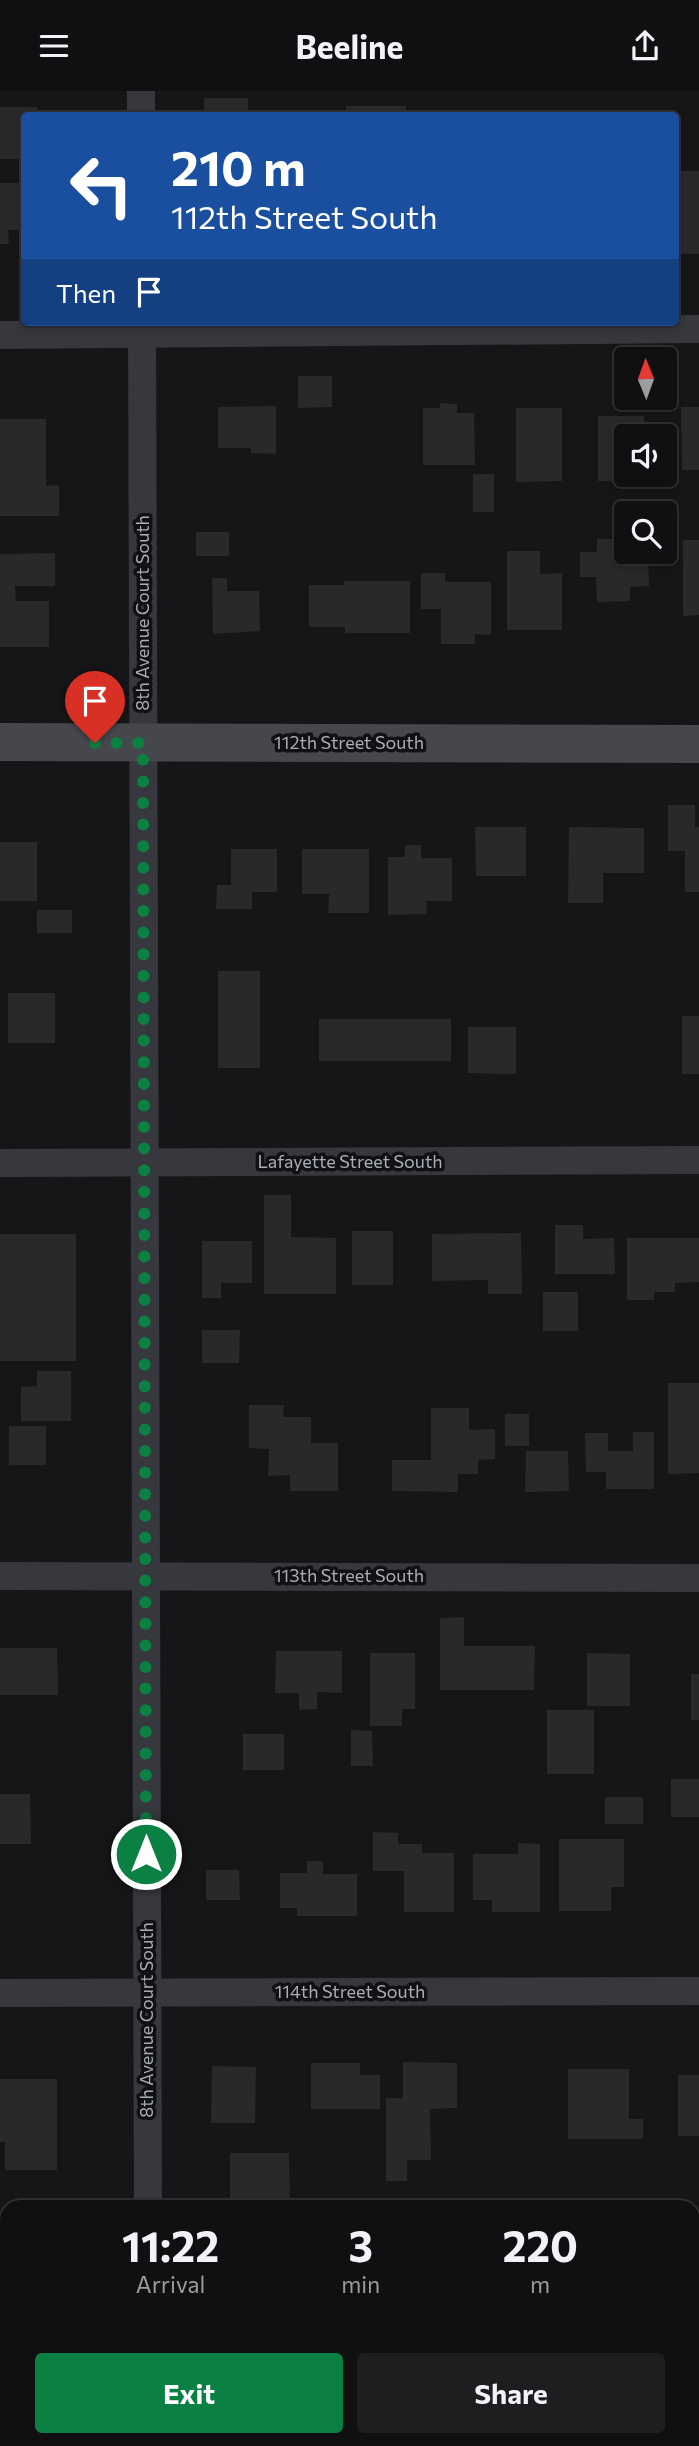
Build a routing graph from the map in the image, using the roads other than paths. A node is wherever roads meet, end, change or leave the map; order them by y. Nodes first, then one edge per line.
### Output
1 (141, 91) edge
2 (141, 112) edge
3 (142, 329) edge
4 (699, 329) edge
5 (0, 335) edge
6 (0, 742) edge
7 (143, 743) junction
8 (699, 744) edge
9 (699, 1160) edge
10 (144, 1162) junction
11 (0, 1163) edge
12 (146, 1574) junction
13 (0, 1576) edge
14 (699, 1578) edge
15 (699, 1991) edge
16 (0, 1993) edge
17 (147, 1993) junction
18 (148, 2200) edge

1 - 2 street
3 - 4 street
3 - 5 street
3 - 7 street, 8th Avenue Court South
6 - 7 main road, 112th Street South
7 - 8 main road, 112th Street South
7 - 10 street, 8th Avenue Court South
9 - 10 street, Lafayette Street South
10 - 11 street, Lafayette Street South
10 - 12 street, 8th Avenue Court South
12 - 13 street, 113th Street South
12 - 14 street, 113th Street South
12 - 17 street, 8th Avenue Court South
15 - 17 street, 114th Street South
16 - 17 street, 114th Street South
17 - 18 street, 8th Avenue Court South

